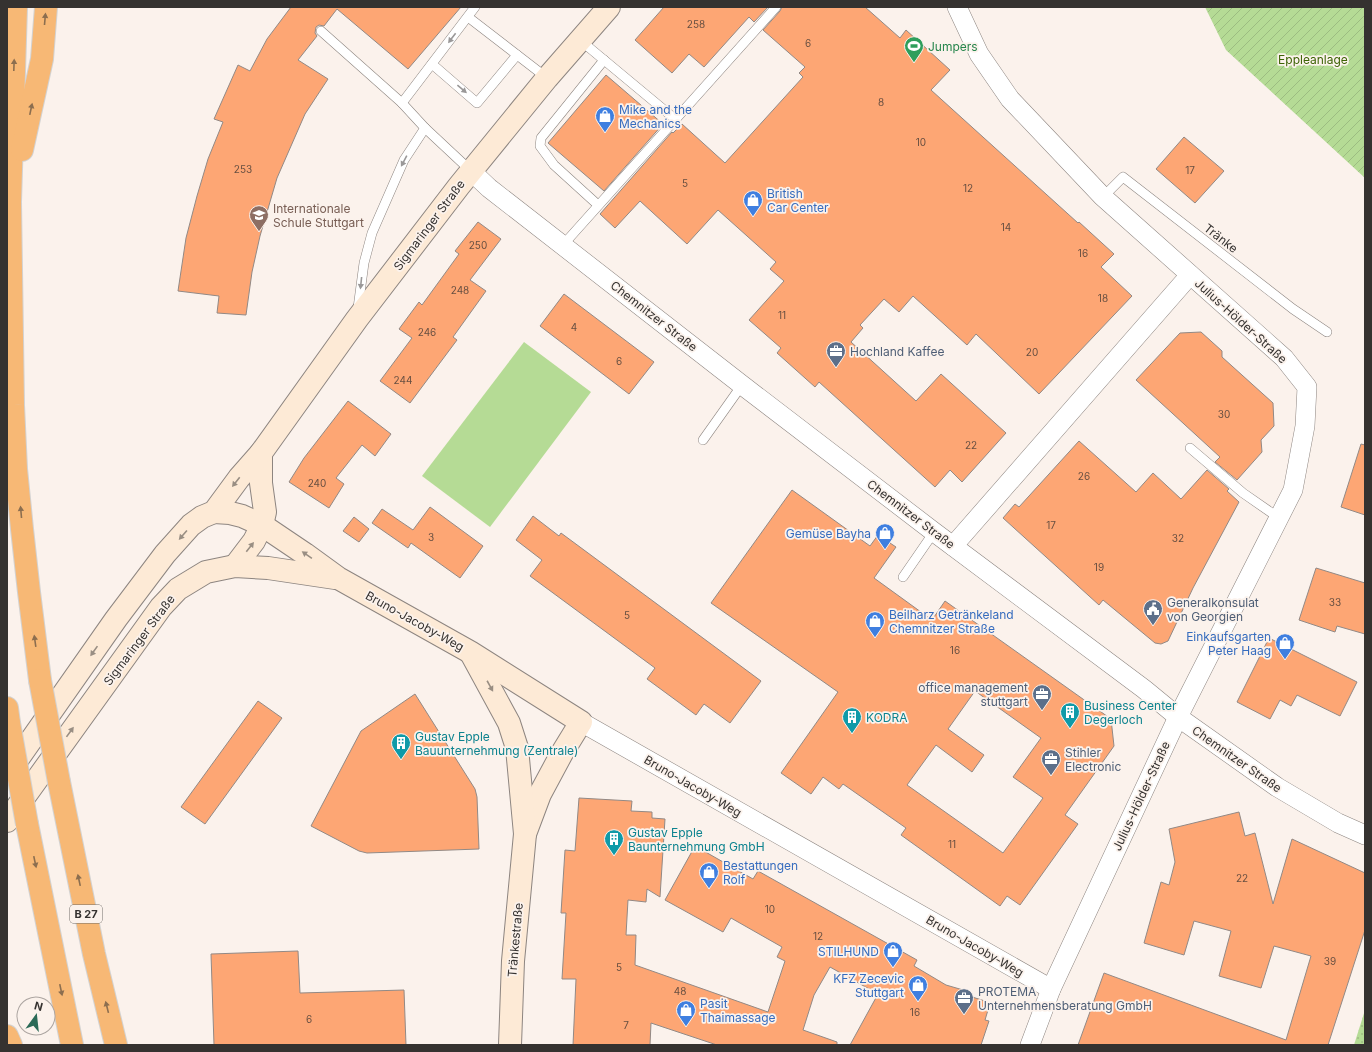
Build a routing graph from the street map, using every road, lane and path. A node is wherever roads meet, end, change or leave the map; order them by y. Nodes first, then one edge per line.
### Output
1 (16, 7) edge
2 (46, 7) edge
3 (475, 7) edge
4 (609, 7) edge
5 (776, 7) edge
6 (958, 7) edge
7 (468, 17) junction
8 (321, 31) dead end
9 (580, 40) junction
10 (517, 55) junction
11 (604, 60) junction
12 (432, 64) junction
13 (547, 78) junction
14 (402, 103) junction
15 (675, 119) junction
16 (425, 128) junction
17 (471, 171) junction
18 (1103, 197) junction
19 (10, 202) junction
20 (598, 205) junction
21 (562, 245) junction
22 (1190, 275) junction
23 (357, 319) junction
24 (1327, 332) dead end
25 (742, 385) junction
26 (703, 440) dead end
27 (1190, 448) dead end
28 (260, 453) junction
29 (214, 512) junction
30 (1278, 518) junction
31 (262, 526) junction
32 (934, 532) junction
33 (953, 546) junction
34 (235, 566) junction
35 (903, 577) dead end
36 (338, 578) junction
37 (470, 652) junction
38 (8, 715) edge
39 (1178, 717) junction
40 (581, 722) junction
41 (7, 774) edge
42 (17, 823) edge
43 (525, 834) junction
44 (1365, 835) edge
45 (1051, 989) junction
46 (7, 1036) edge
47 (11, 1045) edge
48 (72, 1045) edge
49 (116, 1045) edge
50 (510, 1045) edge
51 (1030, 1045) edge

19 -> 1 highway, B 27
19 -> 2 highway
3 - 7 lane
4 - 9 main road, Sigmaringer Straße
5 - 15 lane
6 - 18 street, Julius-Hölder-Straße
7 - 10 lane
7 -> 12 lane
8 - 14 lane
9 - 11 lane
9 - 13 main road, Sigmaringer Straße
12 -> 10 lane
10 - 13 lane
11 - 15 lane
11 - 20 lane
12 - 14 lane
13 - 17 main road, Sigmaringer Straße
14 - 16 lane
15 - 20 lane
16 - 17 lane
16 -> 23 lane
17 - 21 street, Chemnitzer Straße
17 - 23 main road, Sigmaringer Straße
18 - 22 street, Julius-Hölder-Straße
18 - 24 lane, Tränke
49 -> 19 highway, B 27, bridge
20 - 21 lane
21 - 25 street, Chemnitzer Straße
22 - 30 street, Julius-Hölder-Straße
22 - 33 street, Julius-Hölder-Straße
23 - 28 main road, Sigmaringer Straße
25 - 26 lane
25 - 32 street, Chemnitzer Straße
27 - 30 lane
28 -> 29 main road, Sigmaringer Straße
28 - 31 main road
29 - 31 main road, Bruno-Jacoby-Weg
29 -> 41 main road, Sigmaringer Straße
30 - 39 street, Julius-Hölder-Straße
34 -> 31 main road
36 -> 31 main road, Bruno-Jacoby-Weg
32 - 33 street, Chemnitzer Straße
32 - 35 lane
33 - 39 street, Chemnitzer Straße
34 - 36 main road, Bruno-Jacoby-Weg
42 -> 34 main road, Sigmaringer Straße
36 - 37 main road, Bruno-Jacoby-Weg
37 - 40 main road, Bruno-Jacoby-Weg
37 -> 43 main road, Tränkestraße
38 - 42 highway, bridge
39 - 44 street, Chemnitzer Straße
39 - 45 street, Julius-Hölder-Straße
40 - 43 main road, Tränkestraße
40 - 45 street, Bruno-Jacoby-Weg
42 -> 48 highway
43 - 50 main road, Tränkestraße
45 - 51 street, Julius-Hölder-Straße
46 - 47 highway

